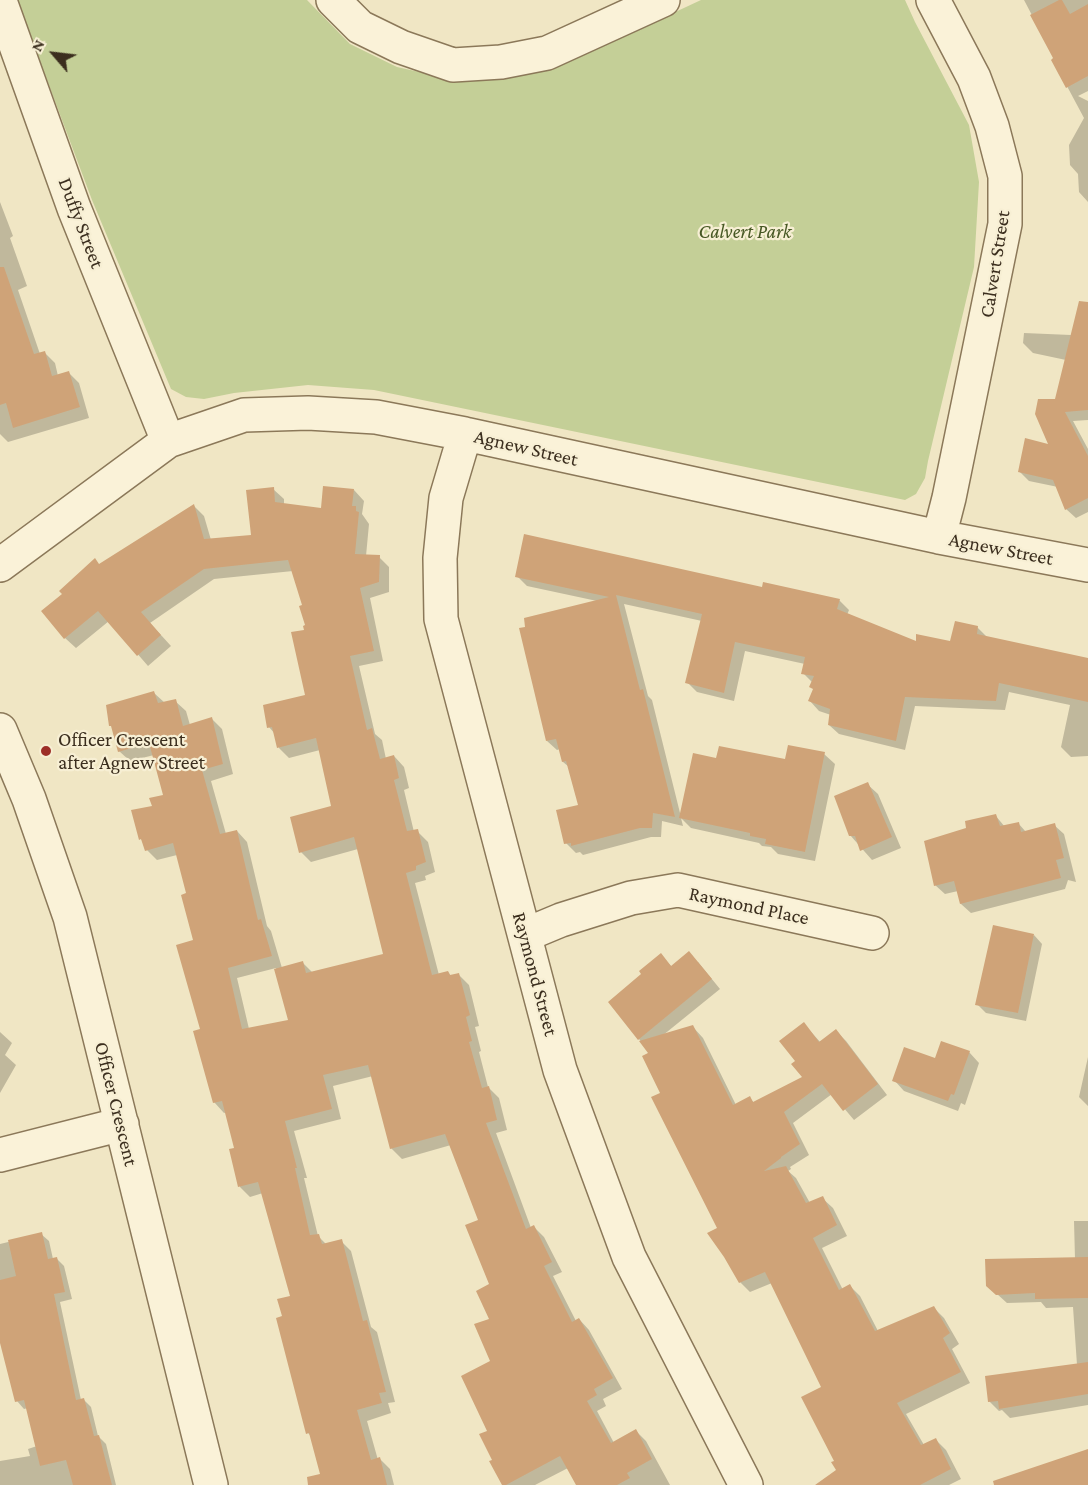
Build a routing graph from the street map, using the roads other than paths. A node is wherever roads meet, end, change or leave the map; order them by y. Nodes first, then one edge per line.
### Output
1 (333, 0) edge
2 (663, 0) edge
3 (933, 0) edge
4 (0, 2) edge
5 (465, 434) junction
6 (168, 441) junction
7 (939, 537) junction
8 (0, 565) edge
9 (1088, 565) edge
10 (0, 730) edge
11 (872, 933) dead end
12 (525, 935) junction
13 (122, 1124) junction
14 (0, 1155) edge
15 (211, 1485) edge
16 (746, 1485) edge

1 - 2 street
3 - 7 street, Calvert Street
4 - 6 street, Duffy Street
5 - 6 street, Agnew Street
5 - 7 street, Agnew Street
5 - 12 street, Raymond Street
6 - 8 street, Agnew Street
7 - 9 street, Agnew Street
10 - 13 street, Officer Crescent
11 - 12 street, Raymond Place
12 - 16 street, Raymond Street
13 - 14 street
13 - 15 street, Officer Crescent

